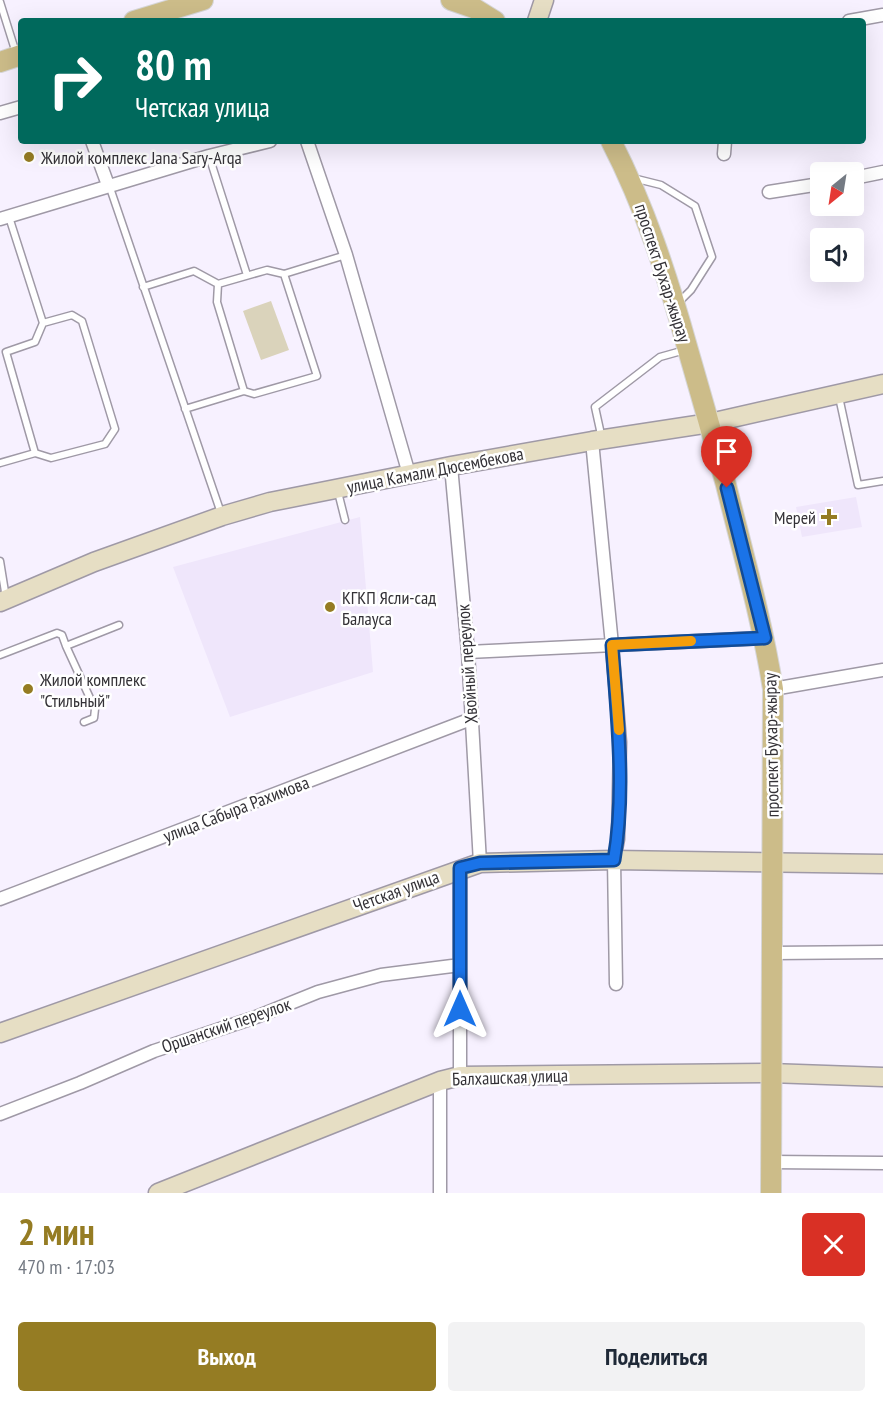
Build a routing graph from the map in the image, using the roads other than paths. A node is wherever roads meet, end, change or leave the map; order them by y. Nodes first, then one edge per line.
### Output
1 (203, 0) edge
2 (451, 0) edge
3 (544, 0) edge
4 (0, 2) edge
5 (883, 15) edge
6 (144, 18) edge
7 (490, 18) edge
8 (538, 18) edge
9 (866, 18) edge
10 (13, 58) edge
11 (18, 108) edge
12 (0, 113) edge
13 (93, 144) edge
14 (258, 144) edge
15 (309, 144) edge
16 (613, 144) edge
17 (209, 156) junction
18 (883, 172) edge
19 (864, 176) edge
20 (630, 177) junction
21 (108, 185) junction
22 (810, 186) edge
23 (769, 192) dead end
24 (4, 217) edge
25 (346, 255) junction
26 (284, 274) junction
27 (247, 275) junction
28 (218, 284) junction
29 (143, 287) junction
30 (676, 304) junction
31 (43, 323) junction
32 (688, 349) junction
33 (883, 384) edge
34 (244, 391) junction
35 (838, 393) junction
36 (185, 410) junction
37 (710, 423) junction
38 (597, 440) junction
39 (35, 453) junction
40 (0, 463) edge
41 (451, 466) junction
42 (410, 474) junction
43 (883, 481) edge
44 (338, 488) junction
45 (222, 516) junction
46 (345, 520) dead end
47 (0, 561) edge
48 (3, 600) edge
49 (119, 625) dead end
50 (765, 638) junction
51 (612, 645) junction
52 (66, 646) junction
53 (468, 652) junction
54 (0, 655) edge
55 (883, 670) edge
56 (773, 689) junction
57 (471, 719) junction
58 (84, 722) dead end
59 (614, 860) junction
60 (773, 862) junction
61 (480, 863) junction
62 (883, 864) edge
63 (460, 868) junction
64 (0, 899) edge
65 (883, 952) edge
66 (773, 953) junction
67 (460, 965) junction
68 (616, 984) dead end
69 (0, 1033) edge
70 (770, 1073) junction
71 (460, 1076) junction
72 (883, 1077) edge
73 (440, 1081) junction
74 (0, 1114) edge
75 (770, 1162) junction
76 (883, 1162) edge
77 (158, 1193) edge
78 (441, 1193) edge
79 (771, 1193) edge

1 - 6 main road
2 - 7 main road
3 - 8 street
4 - 10 lane
5 - 9 street
11 - 12 street
13 - 21 street
14 - 17 street
15 - 25 street
16 - 20 main road, проспект Бухар-жырау
17 - 21 street
17 - 27 lane
18 - 19 street
20 - 30 main road, проспект Бухар-жырау
20 - 30 lane
21 - 24 street
21 - 29 lane
22 - 23 street
24 - 31 lane
25 - 26 lane
25 - 42 street
26 - 27 lane
26 - 34 lane
27 - 28 lane
28 - 29 lane
28 - 34 lane
29 - 36 lane
30 - 32 main road, проспект Бухар-жырау
31 - 39 lane
31 - 39 lane
32 - 37 main road, проспект Бухар-жырау
32 - 38 lane
33 - 35 street, улица Камали Дюсембекова
34 - 36 lane
35 - 37 street, улица Камали Дюсембекова
35 - 43 lane
36 - 45 lane
37 - 38 street, улица Камали Дюсембекова
37 - 50 main road, проспект Бухар-жырау
38 - 41 street, улица Камали Дюсембекова
38 - 51 street
39 - 40 lane
41 - 42 street, улица Камали Дюсембекова
41 - 53 street, Хвойный переулок
42 - 44 street, улица Камали Дюсембекова
44 - 45 street, улица Камали Дюсембекова
44 - 46 lane
45 - 48 street, улица Камали Дюсембекова
47 - 48 lane
49 - 52 lane
50 - 51 street
50 - 56 main road, проспект Бухар-жырау
51 - 53 street
51 - 59 street
52 - 54 lane
52 - 58 lane
53 - 57 street, Хвойный переулок
55 - 56 street
56 - 60 main road, проспект Бухар-жырау
57 - 61 street, Хвойный переулок
57 - 64 street, улица Сабыра Рахимова
59 - 60 street, Четская улица
59 - 61 street, Четская улица
59 - 68 street
60 - 62 street, Четская улица
60 - 66 main road, проспект Бухар-жырау
61 - 63 street, Четская улица
63 - 67 street
63 - 69 street, Четская улица
65 - 66 street
66 - 70 main road, проспект Бухар-жырау
67 - 71 street
67 - 74 street, Оршанский переулок
70 - 71 street, Балхашская улица
70 - 72 street, Балхашская улица
70 - 75 main road, проспект Бухар-жырау
71 - 73 street, Балхашская улица
73 - 77 street, Балхашская улица
73 - 78 street
75 - 76 street
75 - 79 main road, проспект Бухар-жырау

